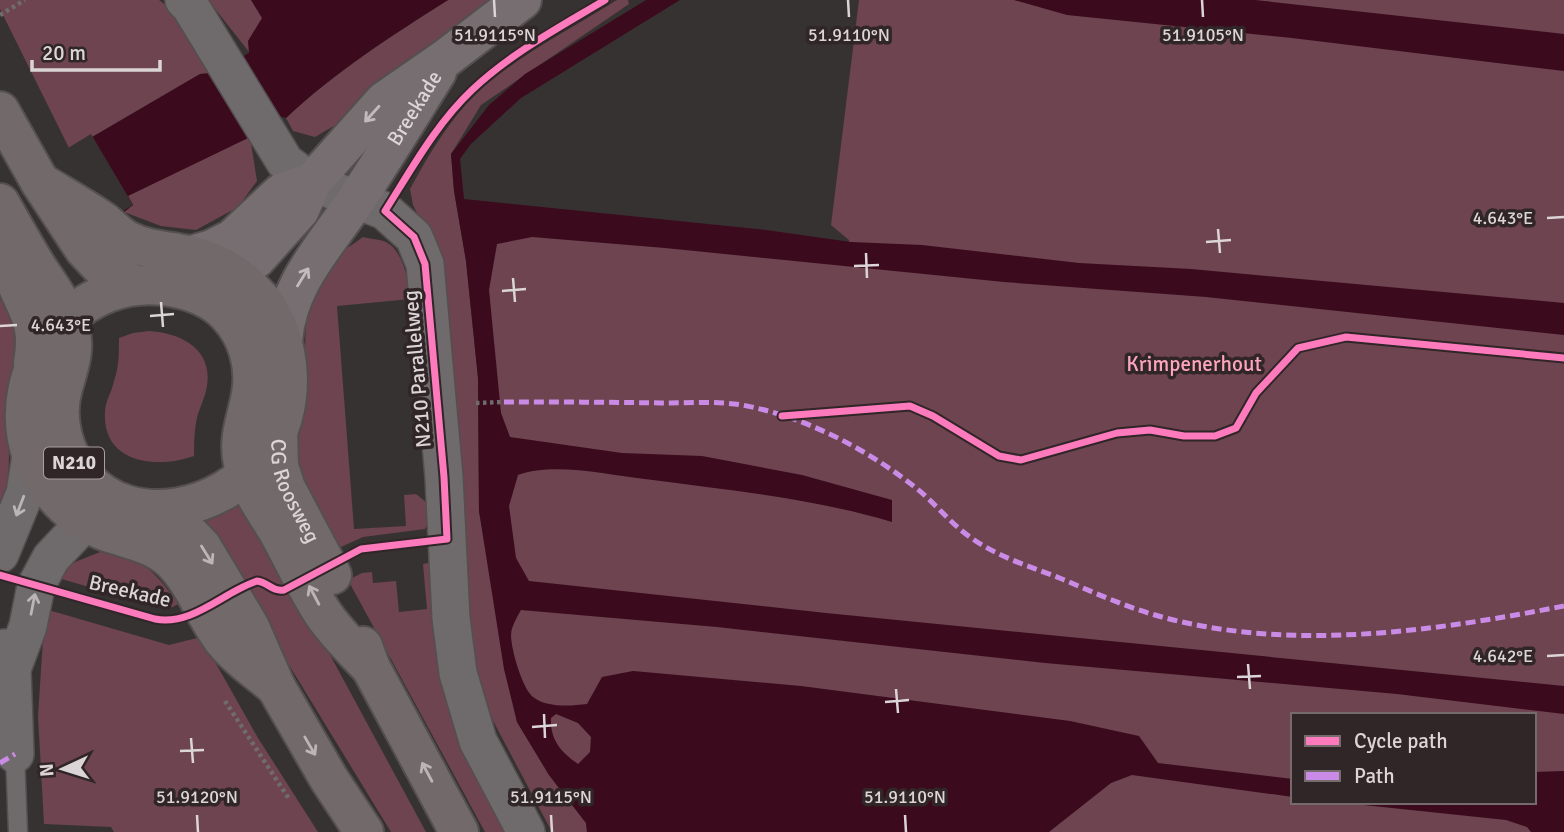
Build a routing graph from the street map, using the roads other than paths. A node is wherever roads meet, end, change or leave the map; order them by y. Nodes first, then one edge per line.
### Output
1 (184, 0) edge
2 (522, 0) edge
3 (446, 58) junction
4 (0, 111) edge
5 (312, 182) junction
6 (356, 200) junction
7 (0, 203) edge
8 (91, 230) junction
9 (180, 265) junction
10 (24, 270) junction
11 (234, 275) junction
12 (136, 285) junction
13 (66, 317) junction
14 (283, 341) junction
15 (33, 363) junction
16 (278, 428) junction
17 (32, 456) junction
18 (247, 473) junction
19 (117, 502) junction
20 (157, 510) junction
21 (85, 522) junction
22 (0, 554) edge
23 (6, 653) edge
24 (370, 668) junction
25 (276, 687) junction
26 (15, 754) joint
27 (18, 832) edge
28 (363, 832) edge
29 (459, 832) edge
30 (526, 832) edge

1 - 5 street, N210 Parallelweg
2 - 3 main road, Breekade
3 -> 5 main road, Breekade
3 - 6 main road, Breekade
4 - 8 main road, N210
5 - 6 street, N210 Parallelweg
5 - 9 main road, Breekade
5 - 11 main road, Breekade
14 -> 6 main road, Breekade
6 - 30 street, N210 Parallelweg
7 - 10 main road, N210
8 - 9 main road, N210
8 - 12 main road, N210
9 - 11 main road, N210
9 - 12 main road, N210
9 - 18 main road, N210
10 - 13 main road, N210
10 - 15 main road, N210
11 - 14 main road, N210
12 - 13 main road, N210
13 - 15 main road, N210
13 - 19 main road, N210
14 - 16 main road, N210
15 - 17 main road, N210
16 - 18 main road, N210
16 - 24 main road, CG Roosweg / N210
17 - 21 main road, N210
17 -> 22 street
18 - 20 main road, N210
24 -> 18 main road, CG Roosweg / N210
19 - 20 main road, N210
19 - 21 main road, N210
20 -> 25 main road, N210
23 -> 21 street
21 - 25 main road, N210
23 - 26 street
29 -> 24 main road, CG Roosweg / N210
25 -> 28 main road, N210
26 - 27 lane

